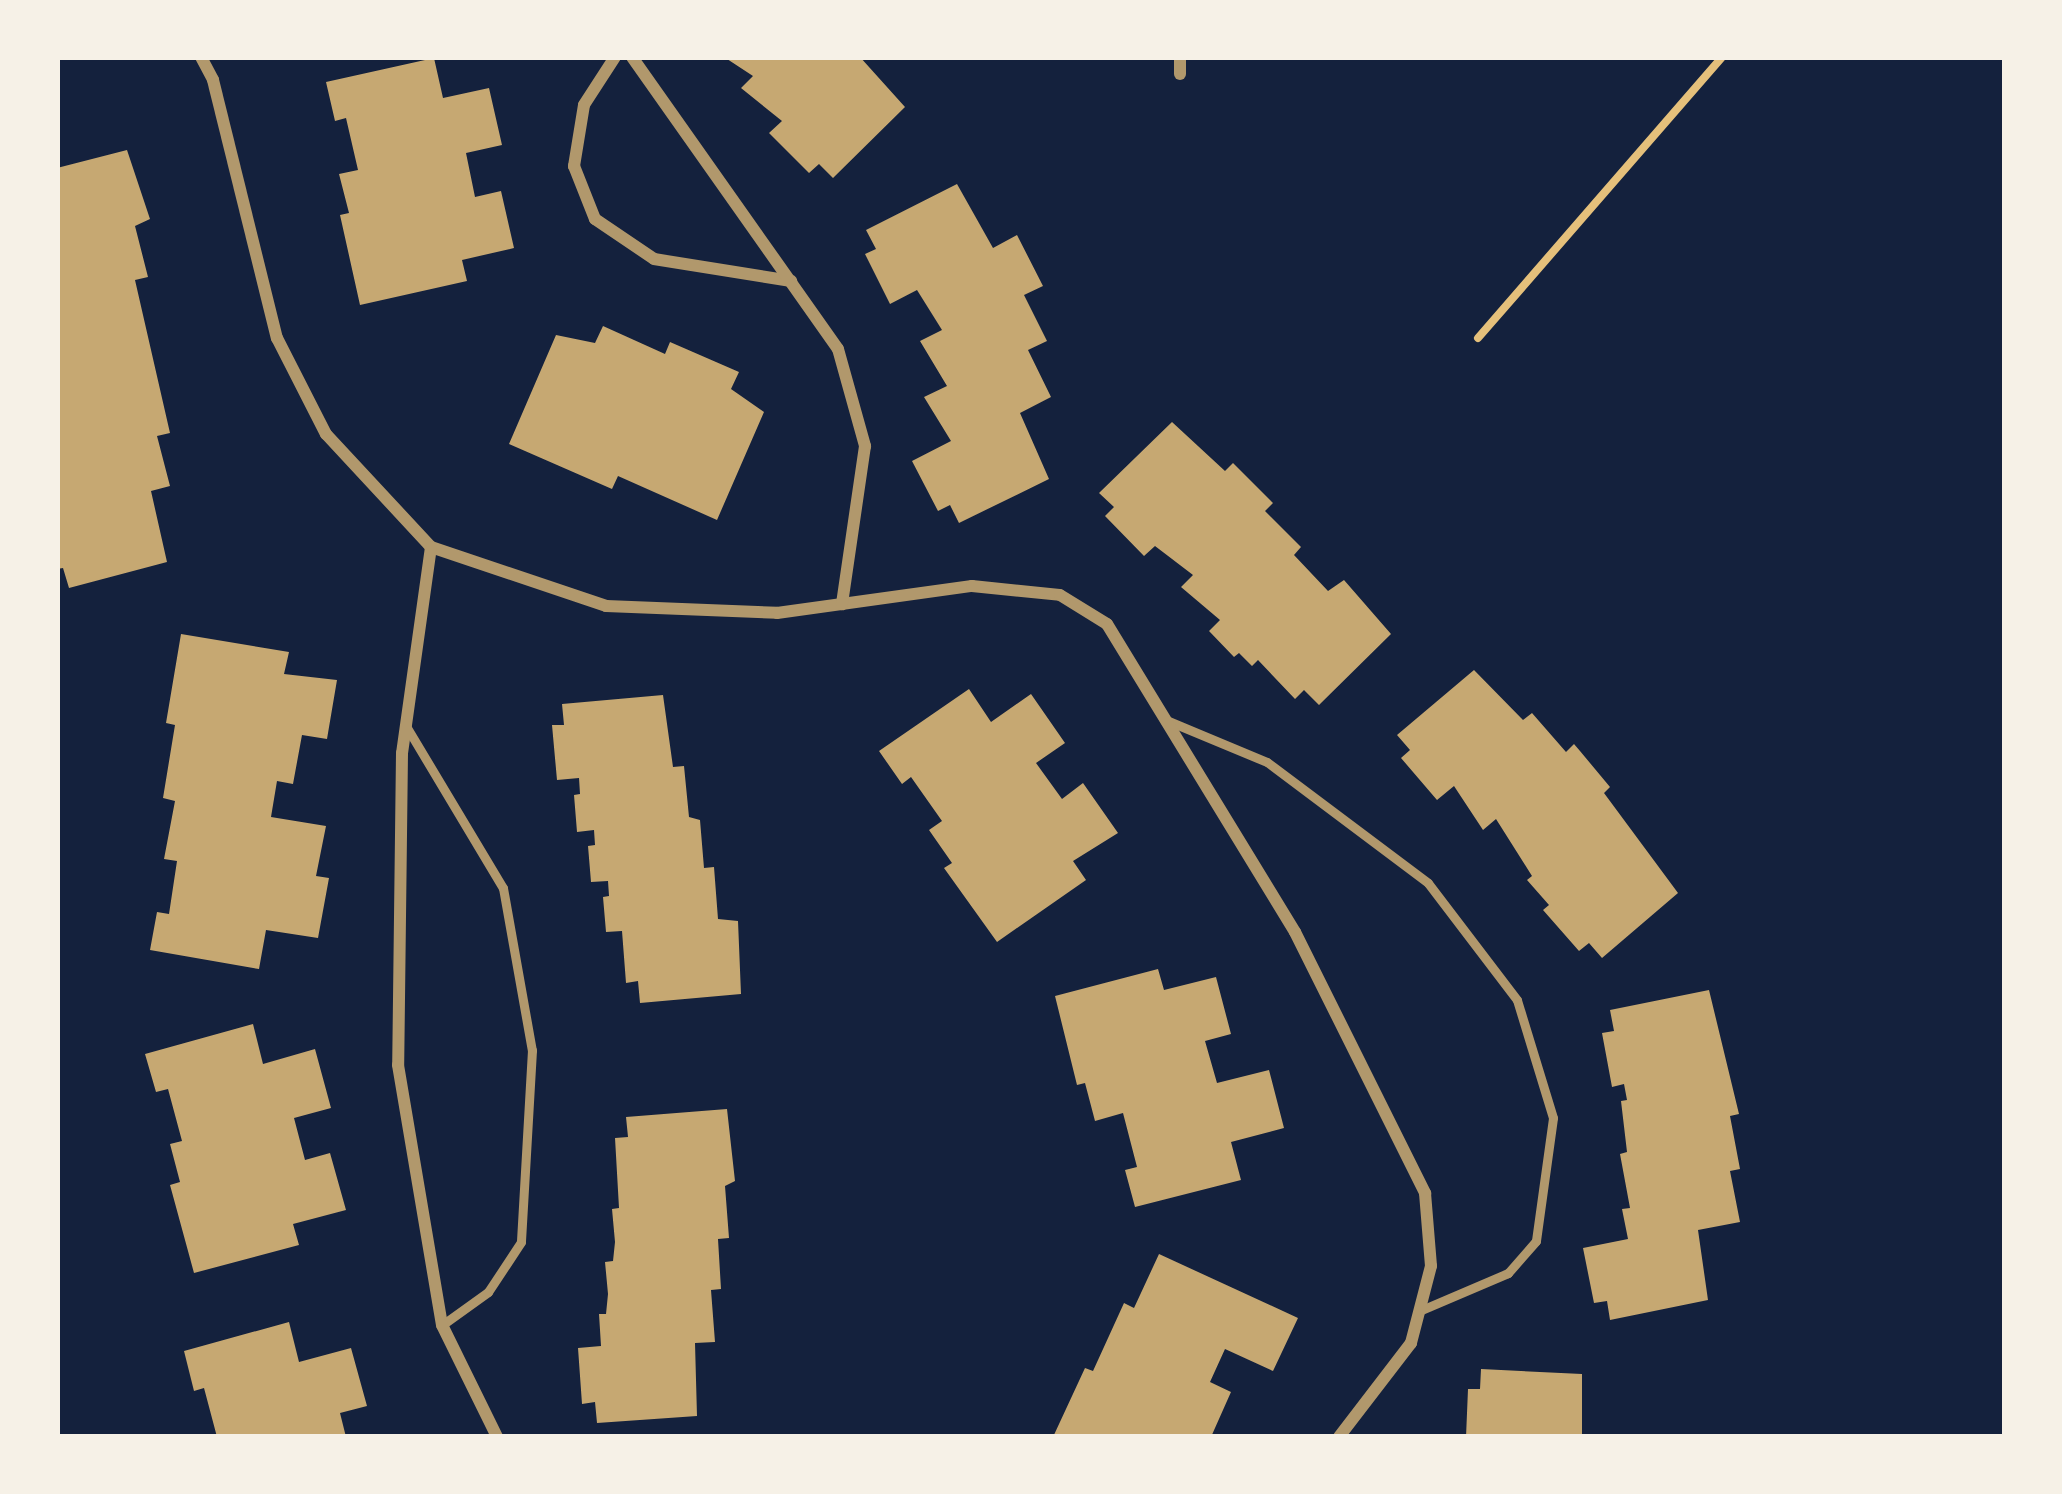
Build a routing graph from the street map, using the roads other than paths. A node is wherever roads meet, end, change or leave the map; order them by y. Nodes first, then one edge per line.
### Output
1 (201, 57) edge
2 (615, 57) edge
3 (632, 57) edge
4 (1180, 57) edge
5 (1180, 74) dead end
6 (791, 281) junction
7 (431, 547) junction
8 (842, 604) junction
9 (1166, 720) junction
10 (406, 726) junction
11 (1419, 1311) junction
12 (442, 1325) junction
13 (497, 1437) edge
14 (1339, 1437) edge

1 - 7 street
2 - 6 street
3 - 6 street
4 - 5 street
6 - 8 street
7 - 8 street
7 - 10 street
8 - 9 street
9 - 11 street
9 - 11 lane
10 - 12 street
10 - 12 lane
11 - 14 street
12 - 13 street

